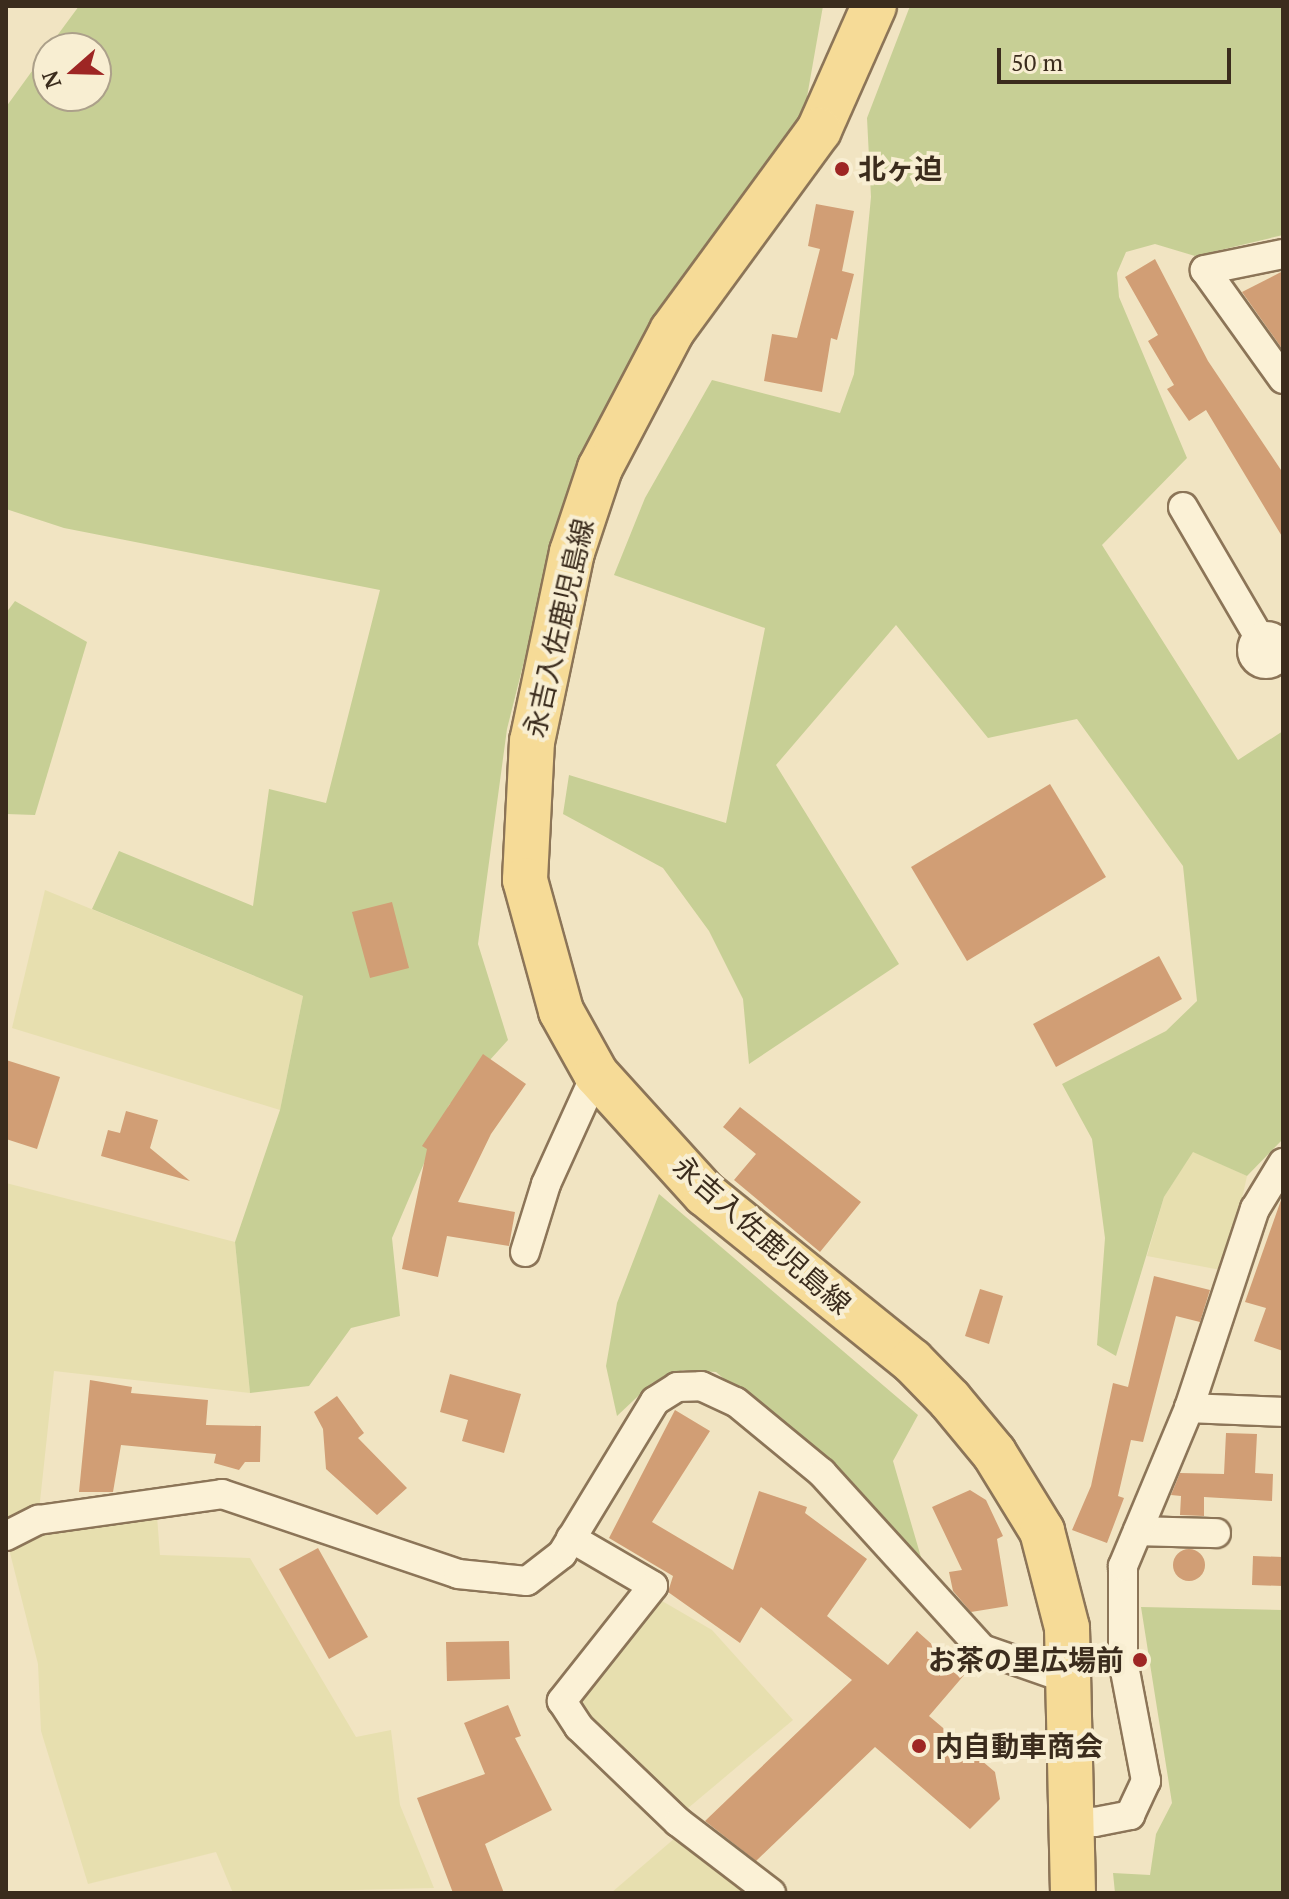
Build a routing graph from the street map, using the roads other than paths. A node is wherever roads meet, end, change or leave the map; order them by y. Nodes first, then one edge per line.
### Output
1 (874, 6) edge
2 (1283, 254) edge
3 (1283, 379) edge
4 (1183, 507) dead end
5 (1274, 640) edge
6 (596, 1074) junction
7 (1283, 1163) edge
8 (525, 1252) dead end
9 (1189, 1408) junction
10 (1283, 1412) edge
11 (1138, 1531) junction
12 (1216, 1533) dead end
13 (6, 1536) edge
14 (571, 1538) junction
15 (1071, 1680) junction
16 (1067, 1819) junction
17 (771, 1893) edge
18 (1073, 1893) edge

1 - 6 main road, 永吉入佐鹿児島線
2 - 3 street
4 - 5 street
6 - 8 street
6 - 15 main road, 永吉入佐鹿児島線
7 - 9 street
9 - 10 street
9 - 11 street
11 - 12 street
11 - 16 street
13 - 14 street
14 - 15 street
14 - 17 street
15 - 16 main road, 永吉入佐鹿児島線
16 - 18 main road, 永吉入佐鹿児島線

